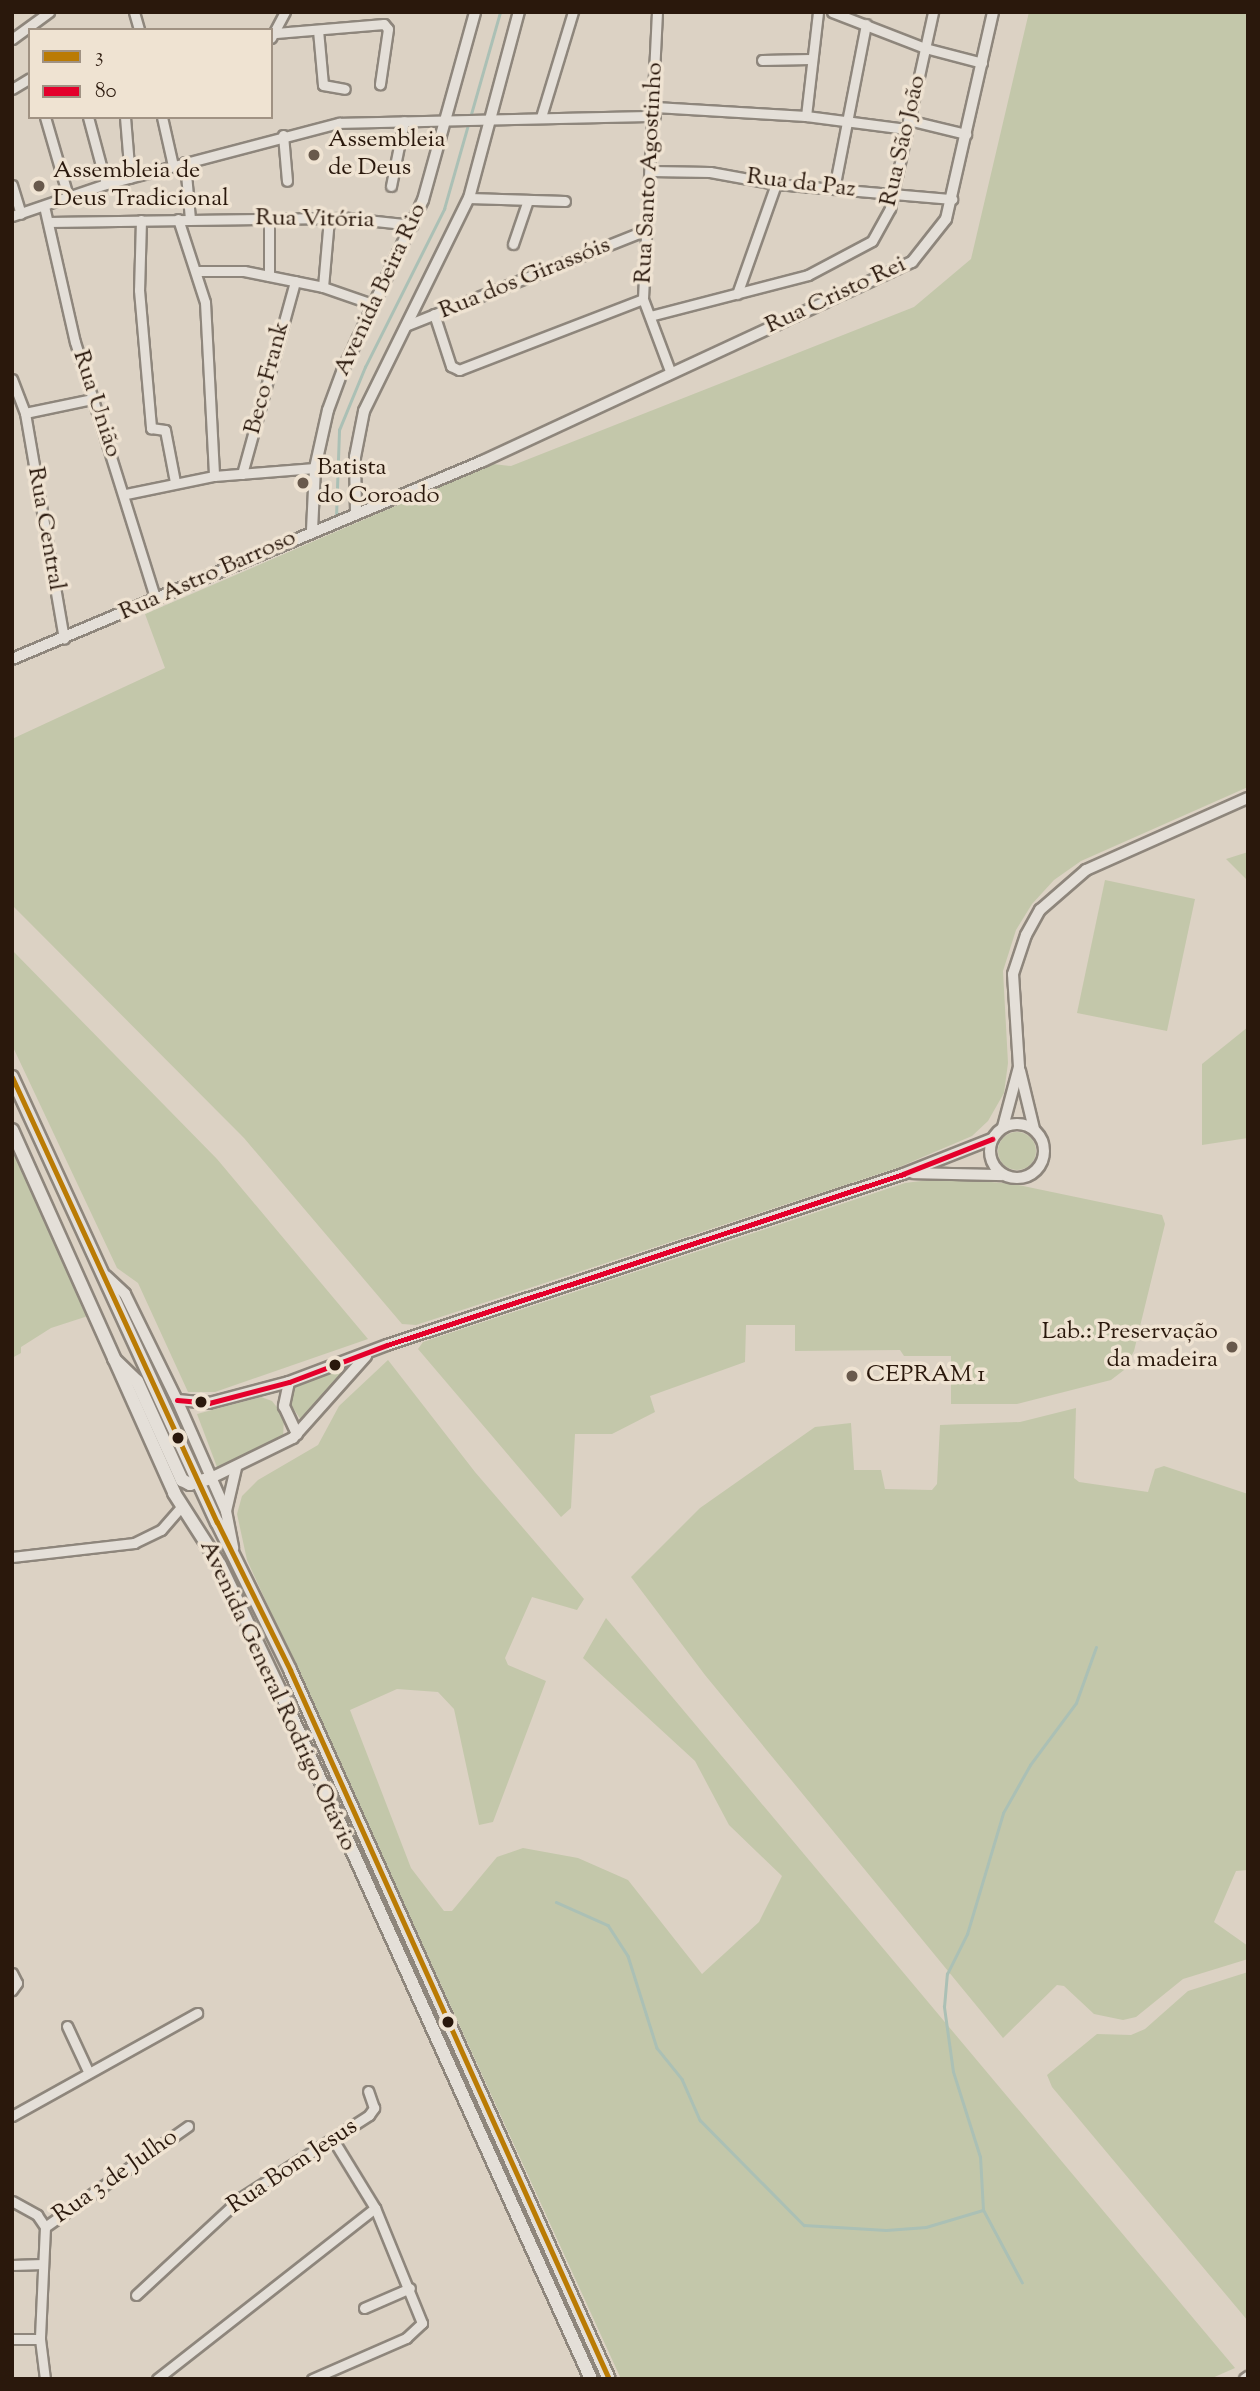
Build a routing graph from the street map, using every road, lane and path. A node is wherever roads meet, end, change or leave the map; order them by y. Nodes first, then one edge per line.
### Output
1 (285, 12) edge
2 (475, 12) edge
3 (519, 12) edge
4 (573, 12) edge
5 (657, 12) edge
6 (818, 12) edge
7 (832, 12) edge
8 (933, 12) edge
9 (993, 12) edge
10 (47, 13) edge
11 (866, 24) junction
12 (318, 30) junction
13 (274, 35) edge
14 (12, 39) edge
15 (925, 48) junction
16 (810, 59) junction
17 (762, 60) dead end
18 (982, 64) junction
19 (28, 79) edge
20 (380, 84) dead end
21 (12, 89) edge
22 (345, 89) dead end
23 (655, 112) junction
24 (806, 116) junction
25 (541, 117) junction
26 (46, 119) edge
27 (89, 119) edge
28 (125, 119) edge
29 (162, 119) edge
30 (490, 119) junction
31 (845, 120) junction
32 (404, 121) junction
33 (447, 121) junction
34 (907, 124) junction
35 (966, 134) junction
36 (283, 135) junction
37 (185, 162) junction
38 (173, 166) junction
39 (651, 171) junction
40 (130, 178) junction
41 (287, 181) dead end
42 (106, 184) junction
43 (776, 184) junction
44 (12, 185) edge
45 (391, 186) dead end
46 (834, 189) junction
47 (894, 192) junction
48 (68, 196) junction
49 (469, 198) junction
50 (952, 199) junction
51 (528, 200) junction
52 (565, 201) dead end
53 (44, 206) junction
54 (16, 215) edge
55 (329, 218) junction
56 (178, 219) junction
57 (190, 219) junction
58 (269, 219) junction
59 (141, 220) junction
60 (48, 222) junction
61 (413, 225) junction
62 (645, 231) junction
63 (513, 244) dead end
64 (196, 271) junction
65 (269, 276) junction
66 (295, 281) junction
67 (323, 287) junction
68 (737, 294) junction
69 (643, 299) junction
70 (372, 304) junction
71 (434, 314) junction
72 (650, 316) junction
73 (405, 326) junction
74 (670, 371) junction
75 (12, 379) edge
76 (92, 399) junction
77 (25, 413) junction
78 (315, 468) junction
79 (242, 474) junction
80 (214, 476) junction
81 (175, 482) junction
82 (126, 494) junction
83 (356, 511) junction
84 (312, 530) junction
85 (156, 600) junction
86 (64, 639) junction
87 (14, 655) edge
88 (1248, 798) edge
89 (1019, 1067) junction
90 (12, 1077) edge
91 (1003, 1127) junction
92 (1034, 1129) junction
93 (12, 1130) edge
94 (992, 1139) junction
95 (904, 1174) junction
96 (1004, 1175) junction
97 (100, 1270) junction
98 (387, 1345) junction
99 (114, 1359) junction
100 (289, 1382) junction
101 (265, 1389) junction
102 (177, 1400) junction
103 (284, 1406) junction
104 (297, 1434) junction
105 (236, 1468) junction
106 (205, 1480) junction
107 (181, 1507) junction
108 (226, 1511) junction
109 (12, 1557) edge
110 (235, 1561) junction
111 (12, 1973) edge
112 (12, 1990) edge
113 (197, 2013) dead end
114 (68, 2026) dead end
115 (88, 2071) junction
116 (368, 2091) dead end
117 (12, 2116) edge
118 (188, 2126) dead end
119 (334, 2141) junction
120 (12, 2201) edge
121 (375, 2208) junction
122 (45, 2227) junction
123 (43, 2264) junction
124 (12, 2265) edge
125 (410, 2288) junction
126 (136, 2295) dead end
127 (364, 2308) dead end
128 (12, 2339) edge
129 (40, 2339) junction
130 (45, 2379) edge
131 (157, 2379) edge
132 (312, 2379) edge
133 (591, 2379) edge
134 (609, 2379) edge

1 - 13 street
2 - 33 street, Avenida Beira Rio
3 - 30 street, Avenida Beira Rio
4 - 25 street
5 - 23 street, Rua Santo Agostinho
6 - 16 street
7 - 11 street
8 - 15 street, Rua São João
9 - 18 street, Rua Cristo Rei
10 - 14 street
11 - 15 street
11 - 31 street
12 - 13 street
12 - 20 street
12 - 22 street
15 - 18 street
15 - 34 street, Rua São João
16 - 17 street
16 - 24 street
18 - 35 street, Rua Cristo Rei
19 - 21 street
23 - 24 street
23 - 25 street
23 - 39 street, Rua Santo Agostinho
24 - 31 street
25 - 30 street
26 - 48 street
27 - 42 street
28 - 40 street
29 - 38 street
30 - 33 street
30 - 49 street, Avenida Beira Rio
31 - 34 street
31 - 46 street
32 - 33 street
32 - 36 street
32 - 45 street
33 - 61 street, Avenida Beira Rio
34 - 35 street
34 - 47 street, Rua São João
35 - 50 street, Rua Cristo Rei
36 - 37 street
36 - 41 street
37 - 38 street
37 - 57 street
38 - 40 street
39 - 43 street, Rua da Paz
39 - 62 street, Rua Santo Agostinho
40 - 42 street
42 - 48 street
43 - 46 street, Rua da Paz
43 - 68 street
44 - 54 street
46 - 47 street, Rua da Paz
47 - 50 street, Rua da Paz
47 - 68 street, Rua São João
48 - 53 street
49 - 51 street
49 - 73 street, Avenida Beira Rio
50 - 74 street, Rua Cristo Rei
51 - 52 street
51 - 63 street
53 - 54 street
53 - 60 street, Rua União
55 - 58 street, Rua Vitória
55 - 61 street, Rua Vitória
55 - 67 street
56 - 57 street, Rua Vitória
56 - 59 street, Rua Vitória
56 - 64 street
57 - 58 street, Rua Vitória
58 - 65 street
59 - 60 street, Rua Vitória
59 - 81 street
60 - 76 street, Rua União
61 - 70 street, Avenida Beira Rio
62 - 69 street, Rua Santo Agostinho
62 - 71 street, Rua dos Girassóis
64 - 65 street
64 - 80 street
65 - 66 street
66 - 67 street
66 - 79 street, Beco Frank
67 - 70 street
68 - 72 street, Rua São João
69 - 71 street
69 - 72 street, Rua Santo Agostinho
70 - 78 street, Avenida Beira Rio
71 - 73 street, Rua dos Girassóis
72 - 74 street, Rua Santo Agostinho
73 - 83 street, Avenida Beira Rio
74 - 83 street, Rua Astro Barroso
75 - 77 street, Rua Central
76 - 77 street
76 - 82 street, Rua União
77 - 86 street, Rua Central
78 - 79 street
78 - 84 street, Avenida Beira Rio
79 - 80 street
80 - 81 street
81 - 82 street
82 - 85 street, Rua União
83 - 84 street, Rua Astro Barroso
84 - 85 street, Rua Astro Barroso
85 - 86 street, Rua Astro Barroso
86 - 87 street, Rua Astro Barroso
88 - 89 street
89 - 91 street
89 - 92 street
90 - 97 main road, Avenida General Rodrigo Otávio
91 - 92 street
91 - 94 street
92 - 96 street
93 - 99 main road, Avenida General Rodrigo Otávio
94 - 95 street
94 - 96 street
95 - 96 street
95 - 98 street
97 - 102 street, Avenida General Rodrigo Otávio
97 - 106 main road, Avenida General Rodrigo Otávio
98 - 100 street
98 - 104 street
99 - 106 main road
99 - 107 main road, Avenida General Rodrigo Otávio
100 - 101 street
100 - 103 street
101 - 102 street
101 - 103 street
102 - 106 street, Avenida General Rodrigo Otávio
103 - 104 street
104 - 105 street
105 - 106 street
105 - 108 street
106 - 108 street, Avenida General Rodrigo Otávio
106 - 110 main road, Avenida General Rodrigo Otávio
107 - 109 street
107 - 133 main road, Avenida General Rodrigo Otávio
108 - 110 street, Avenida General Rodrigo Otávio
110 - 134 main road, Avenida General Rodrigo Otávio
111 - 112 street
113 - 115 street
114 - 115 street
115 - 117 street
116 - 119 street, Rua Bom Jesus
118 - 122 street, Rua 3 de Julho
119 - 121 street
119 - 126 street, Rua Bom Jesus
120 - 122 street
121 - 125 street
121 - 131 street
122 - 123 street
123 - 124 street
123 - 129 street
125 - 127 street
125 - 132 street
128 - 129 street
129 - 130 street

